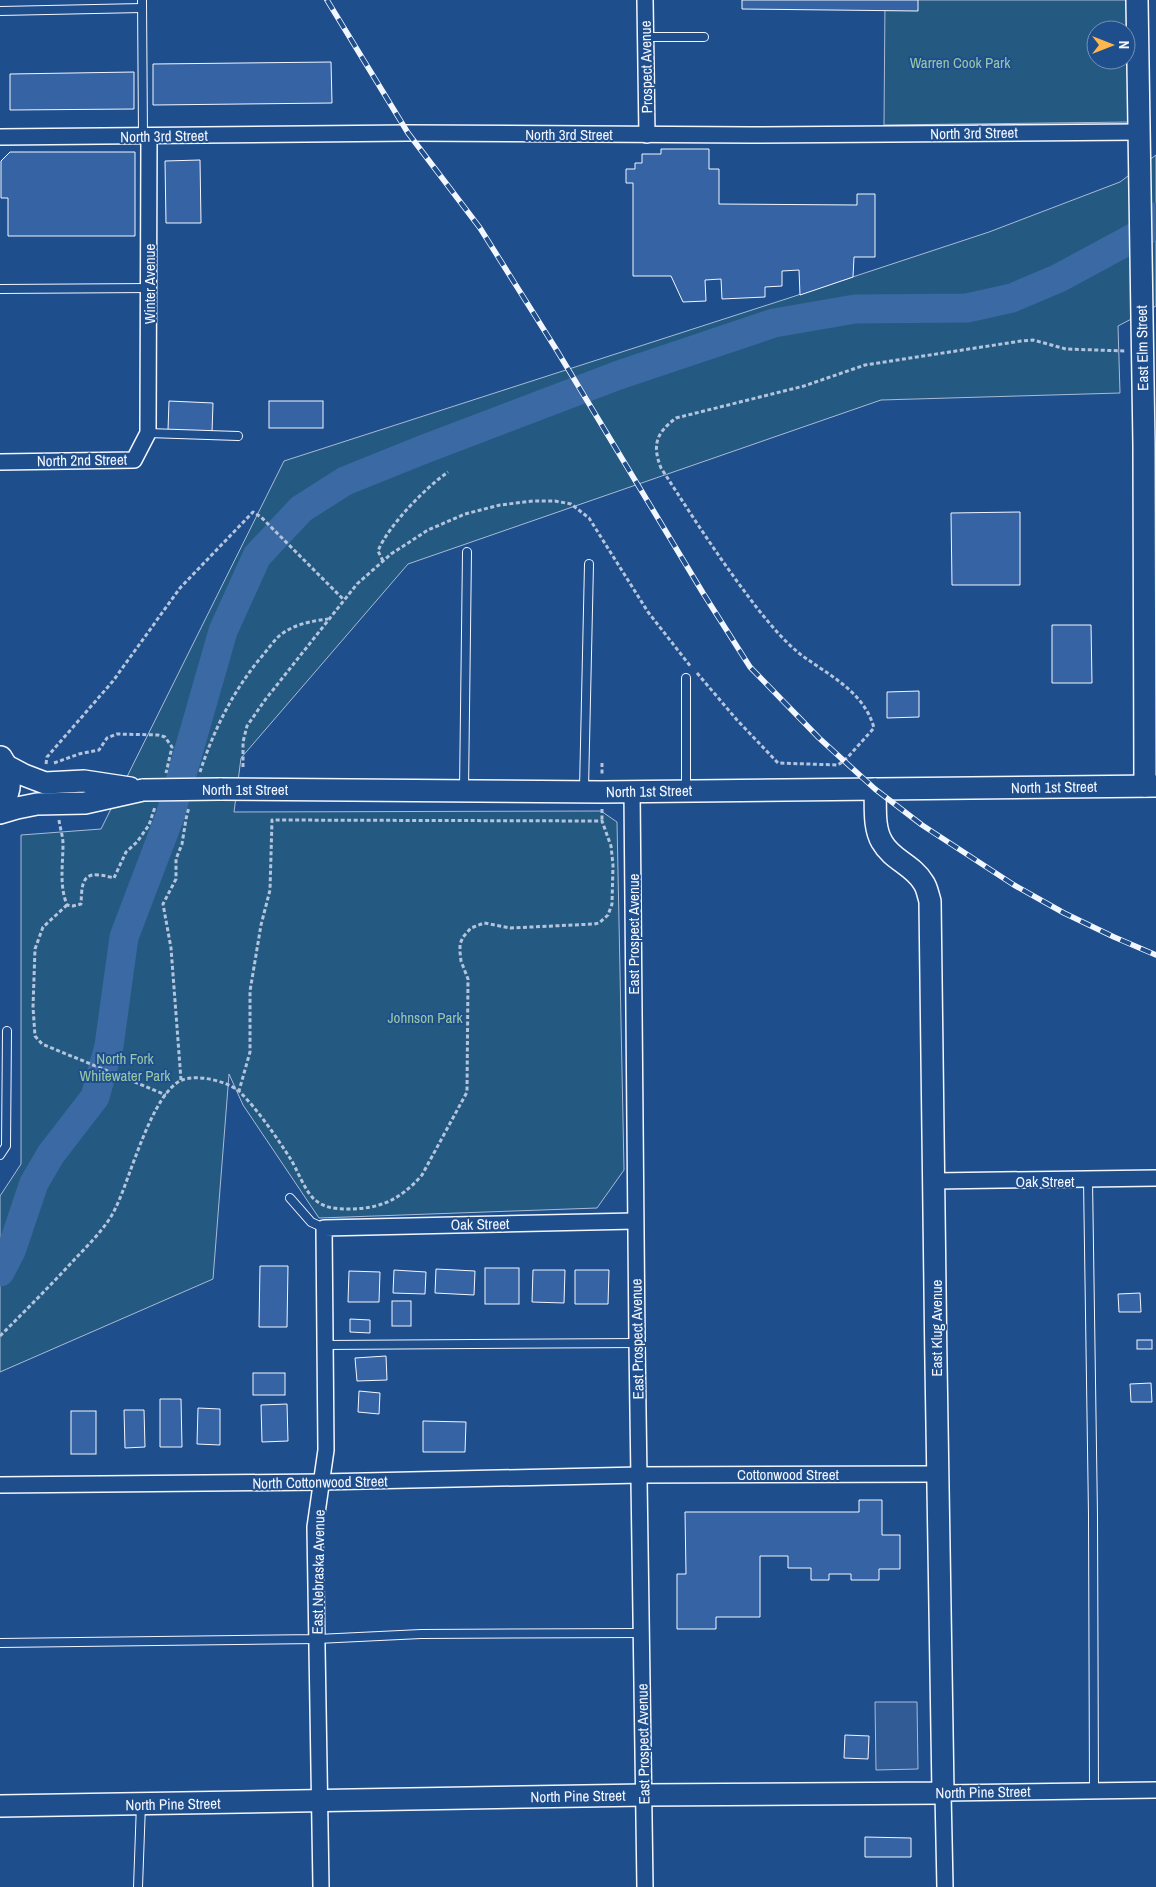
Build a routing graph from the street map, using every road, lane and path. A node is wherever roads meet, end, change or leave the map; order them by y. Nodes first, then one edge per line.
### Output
1 (645, 0) edge
2 (1137, 0) edge
3 (142, 4) edge
4 (0, 11) edge
5 (704, 37) dead end
6 (646, 38) junction
7 (1138, 132) junction
8 (647, 135) junction
9 (0, 136) edge
10 (146, 136) junction
11 (150, 288) junction
12 (0, 289) edge
13 (1146, 335) edge
14 (148, 433) junction
15 (238, 436) dead end
16 (1150, 445) edge
17 (0, 462) edge
18 (448, 472) dead end
19 (467, 552) dead end
20 (383, 561) junction
21 (589, 564) dead end
22 (344, 600) junction
23 (328, 619) junction
24 (686, 678) dead end
25 (2, 758) edge
26 (243, 767) dead end
27 (199, 776) dead end
28 (40, 782) junction
29 (1150, 786) edge
30 (875, 789) junction
31 (143, 790) junction
32 (686, 791) junction
33 (464, 792) junction
34 (584, 792) junction
35 (632, 792) junction
36 (191, 802) dead end
37 (0, 807) edge
38 (0, 813) edge
39 (68, 905) dead end
40 (6, 1031) dead end
41 (182, 1080) junction
42 (239, 1091) junction
43 (166, 1095) junction
44 (0, 1155) edge
45 (1156, 1178) edge
46 (1088, 1180) junction
47 (935, 1181) junction
48 (290, 1198) dead end
49 (636, 1221) junction
50 (324, 1228) junction
51 (0, 1336) edge
52 (637, 1343) junction
53 (325, 1345) junction
54 (936, 1474) junction
55 (640, 1475) junction
56 (321, 1482) junction
57 (0, 1485) edge
58 (641, 1633) junction
59 (317, 1640) junction
60 (0, 1643) edge
61 (1094, 1790) junction
62 (1156, 1790) edge
63 (943, 1793) junction
64 (644, 1795) junction
65 (320, 1802) junction
66 (141, 1804) junction
67 (0, 1806) edge
68 (138, 1887) edge
69 (321, 1887) edge
70 (645, 1887) edge
71 (945, 1887) edge

1 - 6 street, Prospect Avenue
2 - 7 street, East Elm Street
3 - 4 lane
3 - 10 lane
5 - 6 lane
6 - 8 street, Prospect Avenue
7 - 8 street, North 3rd Street
7 - 13 street, East Elm Street
8 - 10 street, North 3rd Street
9 - 10 street, North 3rd Street
10 - 11 street, Winter Avenue
11 - 12 lane
11 - 14 street, Winter Avenue
13 - 16 street, East Elm Street
13 - 20 path
14 - 15 lane
14 - 17 street, North 2nd Street
16 - 29 street, East Elm Street
18 - 20 path
19 - 33 lane
20 - 22 path
21 - 34 lane
22 - 23 path
22 - 28 path
23 - 26 path
23 - 27 path
24 - 32 lane
25 - 28 street, North 1st Street
25 - 37 street
28 - 31 street, North 1st Street
29 - 30 street, North 1st Street
30 - 32 street, North 1st Street
30 - 47 street, East Klug Avenue
31 - 33 street, North 1st Street, bridge
31 - 38 street, North 1st Street
32 - 35 street, North 1st Street
33 - 34 street, North 1st Street
34 - 35 street, North 1st Street
35 - 49 street, East Prospect Avenue
36 - 41 path
39 - 43 path
40 - 44 lane
41 - 42 path
41 - 43 path
42 - 42 path
43 - 51 path
45 - 46 street, Oak Street
46 - 47 street, Oak Street
46 - 61 lane
47 - 54 street, East Klug Avenue
48 - 50 lane
49 - 50 street, Oak Street
49 - 52 street, East Prospect Avenue
50 - 53 street, East Nebraska Avenue
52 - 53 lane
52 - 55 street, East Prospect Avenue
53 - 56 street, East Nebraska Avenue
54 - 55 street, Cottonwood Street
54 - 63 street, East Klug Avenue
55 - 56 street, North Cottonwood Street
55 - 58 street, East Prospect Avenue
56 - 57 street, North Cottonwood Street
56 - 59 street, East Nebraska Avenue
58 - 59 lane
58 - 64 street, East Prospect Avenue
59 - 60 lane
59 - 65 street, East Nebraska Avenue
61 - 62 street, North Pine Street
61 - 63 street, North Pine Street
63 - 64 street, North Pine Street
63 - 71 street, East Klug Avenue
64 - 65 street, North Pine Street
64 - 70 street, East Prospect Avenue
65 - 66 street, North Pine Street
65 - 69 street, East Nebraska Avenue
66 - 67 street, North Pine Street
66 - 68 lane

